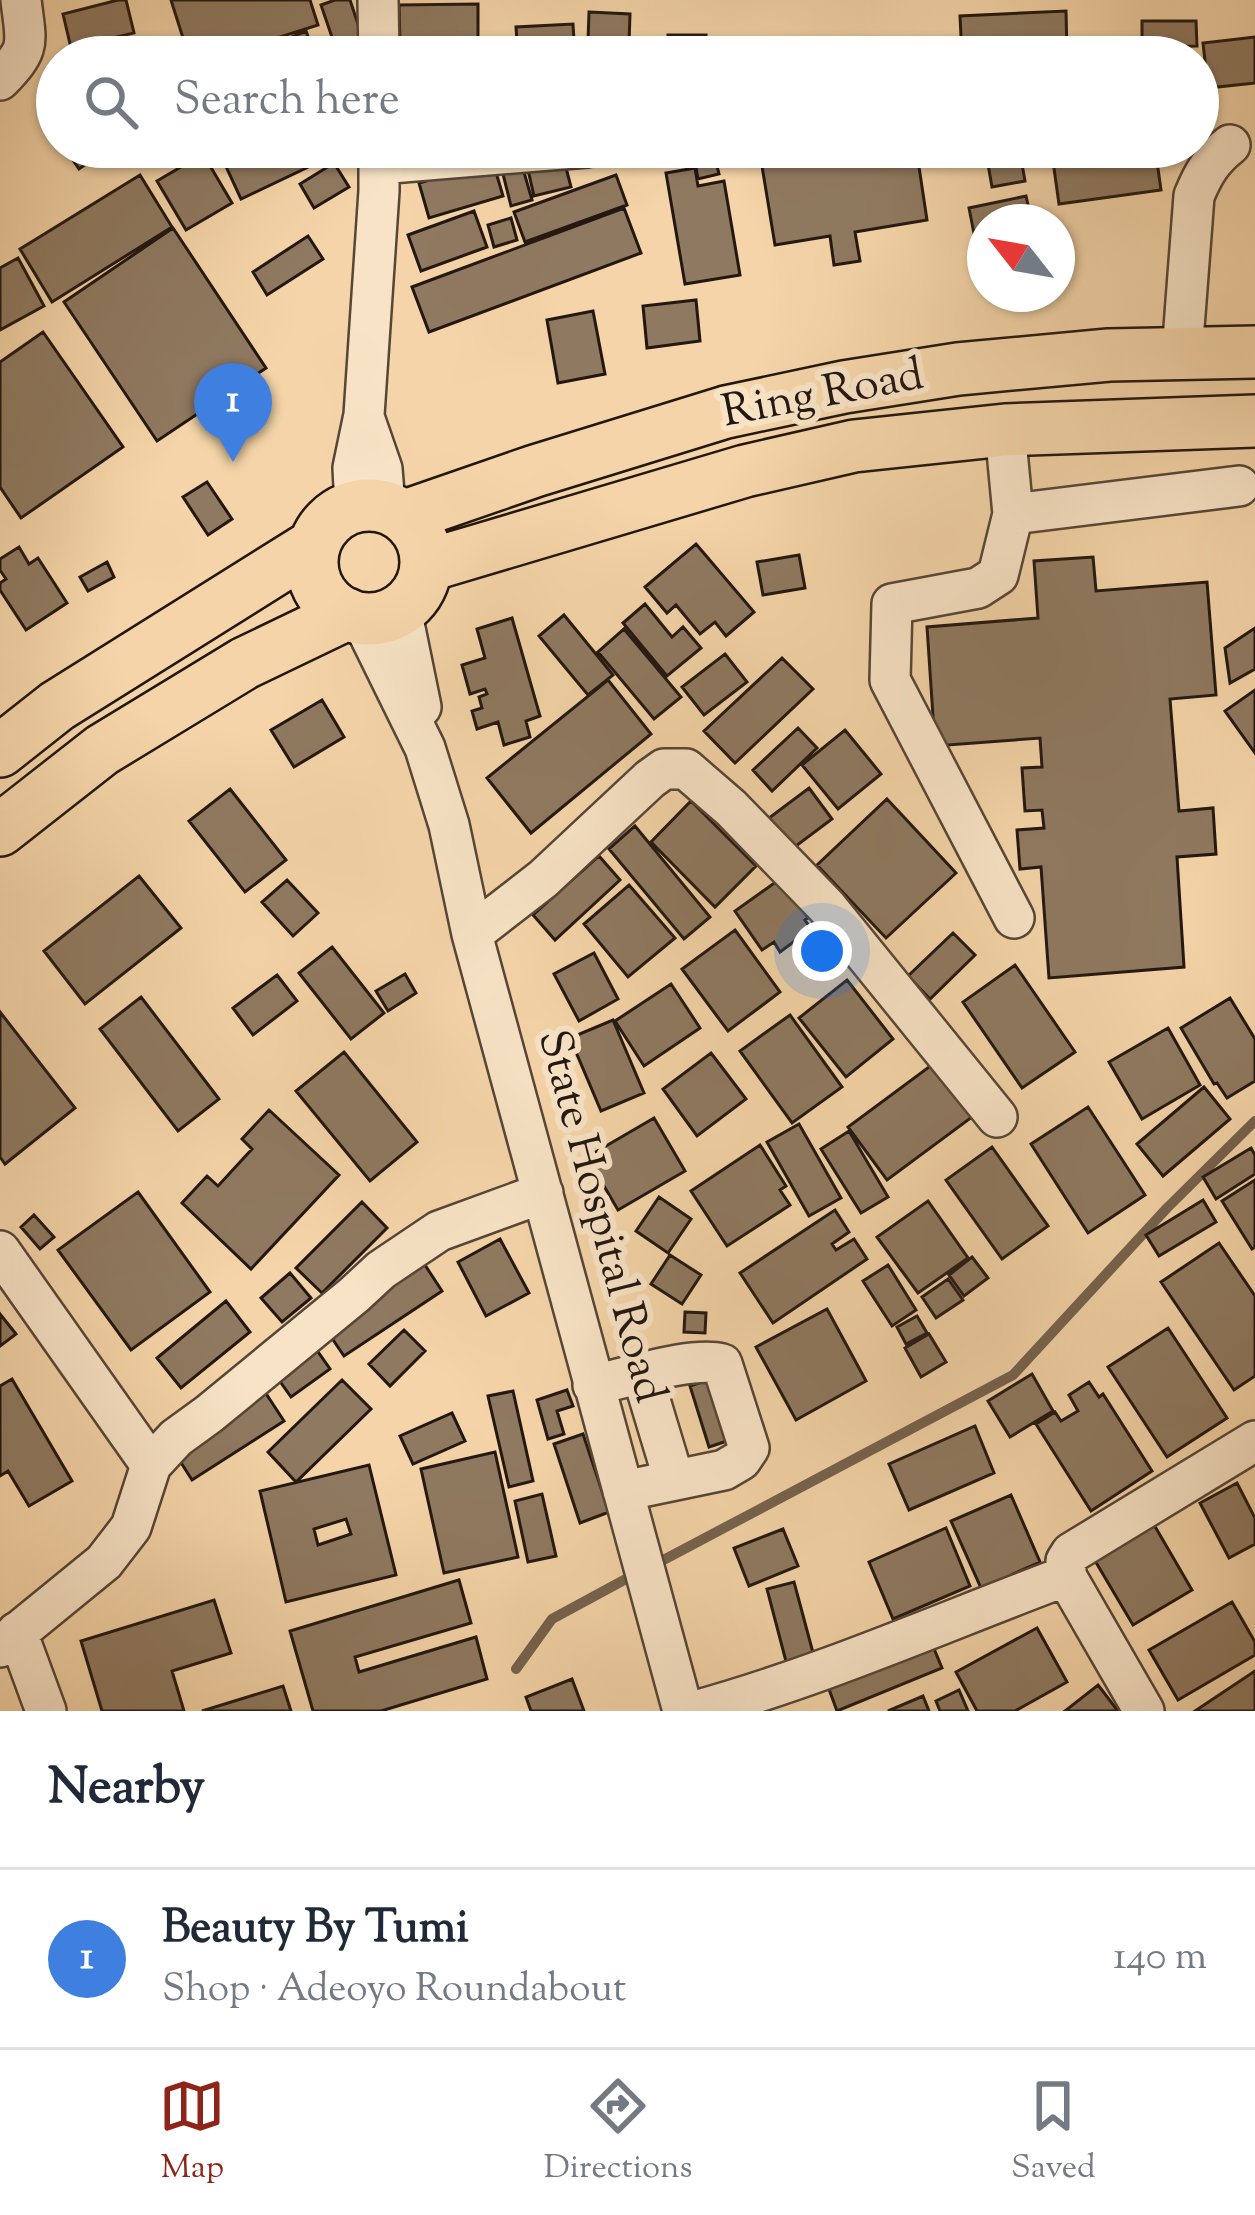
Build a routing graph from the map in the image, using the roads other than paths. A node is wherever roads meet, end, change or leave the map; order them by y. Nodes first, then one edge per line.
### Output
1 (21, 0) edge
2 (378, 0) edge
3 (379, 36) edge
4 (0, 80) edge
5 (1229, 146) dead end
6 (1219, 154) edge
7 (378, 168) edge
8 (1207, 168) edge
9 (1255, 352) edge
10 (1182, 354) junction
11 (1255, 421) edge
12 (1005, 430) junction
13 (1239, 486) dead end
14 (382, 509) junction
15 (1012, 514) junction
16 (314, 545) junction
17 (384, 602) junction
18 (0, 751) edge
19 (0, 830) edge
20 (1014, 917) dead end
21 (472, 934) junction
22 (997, 1117) dead end
23 (543, 1193) junction
24 (0, 1251) edge
25 (642, 1374) junction
26 (593, 1385) junction
27 (1255, 1441) edge
28 (152, 1465) junction
29 (674, 1480) junction
30 (623, 1491) junction
31 (1066, 1576) junction
32 (8, 1639) edge
33 (46, 1711) edge
34 (683, 1711) edge
35 (695, 1711) edge
36 (1144, 1711) edge

1 - 4 street
2 - 3 street
5 - 6 street
7 - 14 street
8 - 10 street
9 - 10 main road, Ring Road
10 - 14 main road, Ring Road
11 - 12 main road, Ring Road
12 - 15 street
12 - 17 main road, Ring Road
13 - 15 street
14 - 16 main road
14 - 17 main road
15 - 20 street
16 - 17 main road
16 - 18 main road
17 - 19 main road, Ring Road
17 - 21 street, State Hospital Road
21 - 22 street
21 - 23 street, State Hospital Road
23 - 26 street, State Hospital Road
23 - 28 street
24 - 28 street
25 - 26 street
25 - 29 street
25 - 29 street
26 - 30 street, State Hospital Road
27 - 31 street
28 - 32 street
29 - 30 street
30 - 34 street, State Hospital Road
31 - 35 street
31 - 36 street
32 - 33 street

